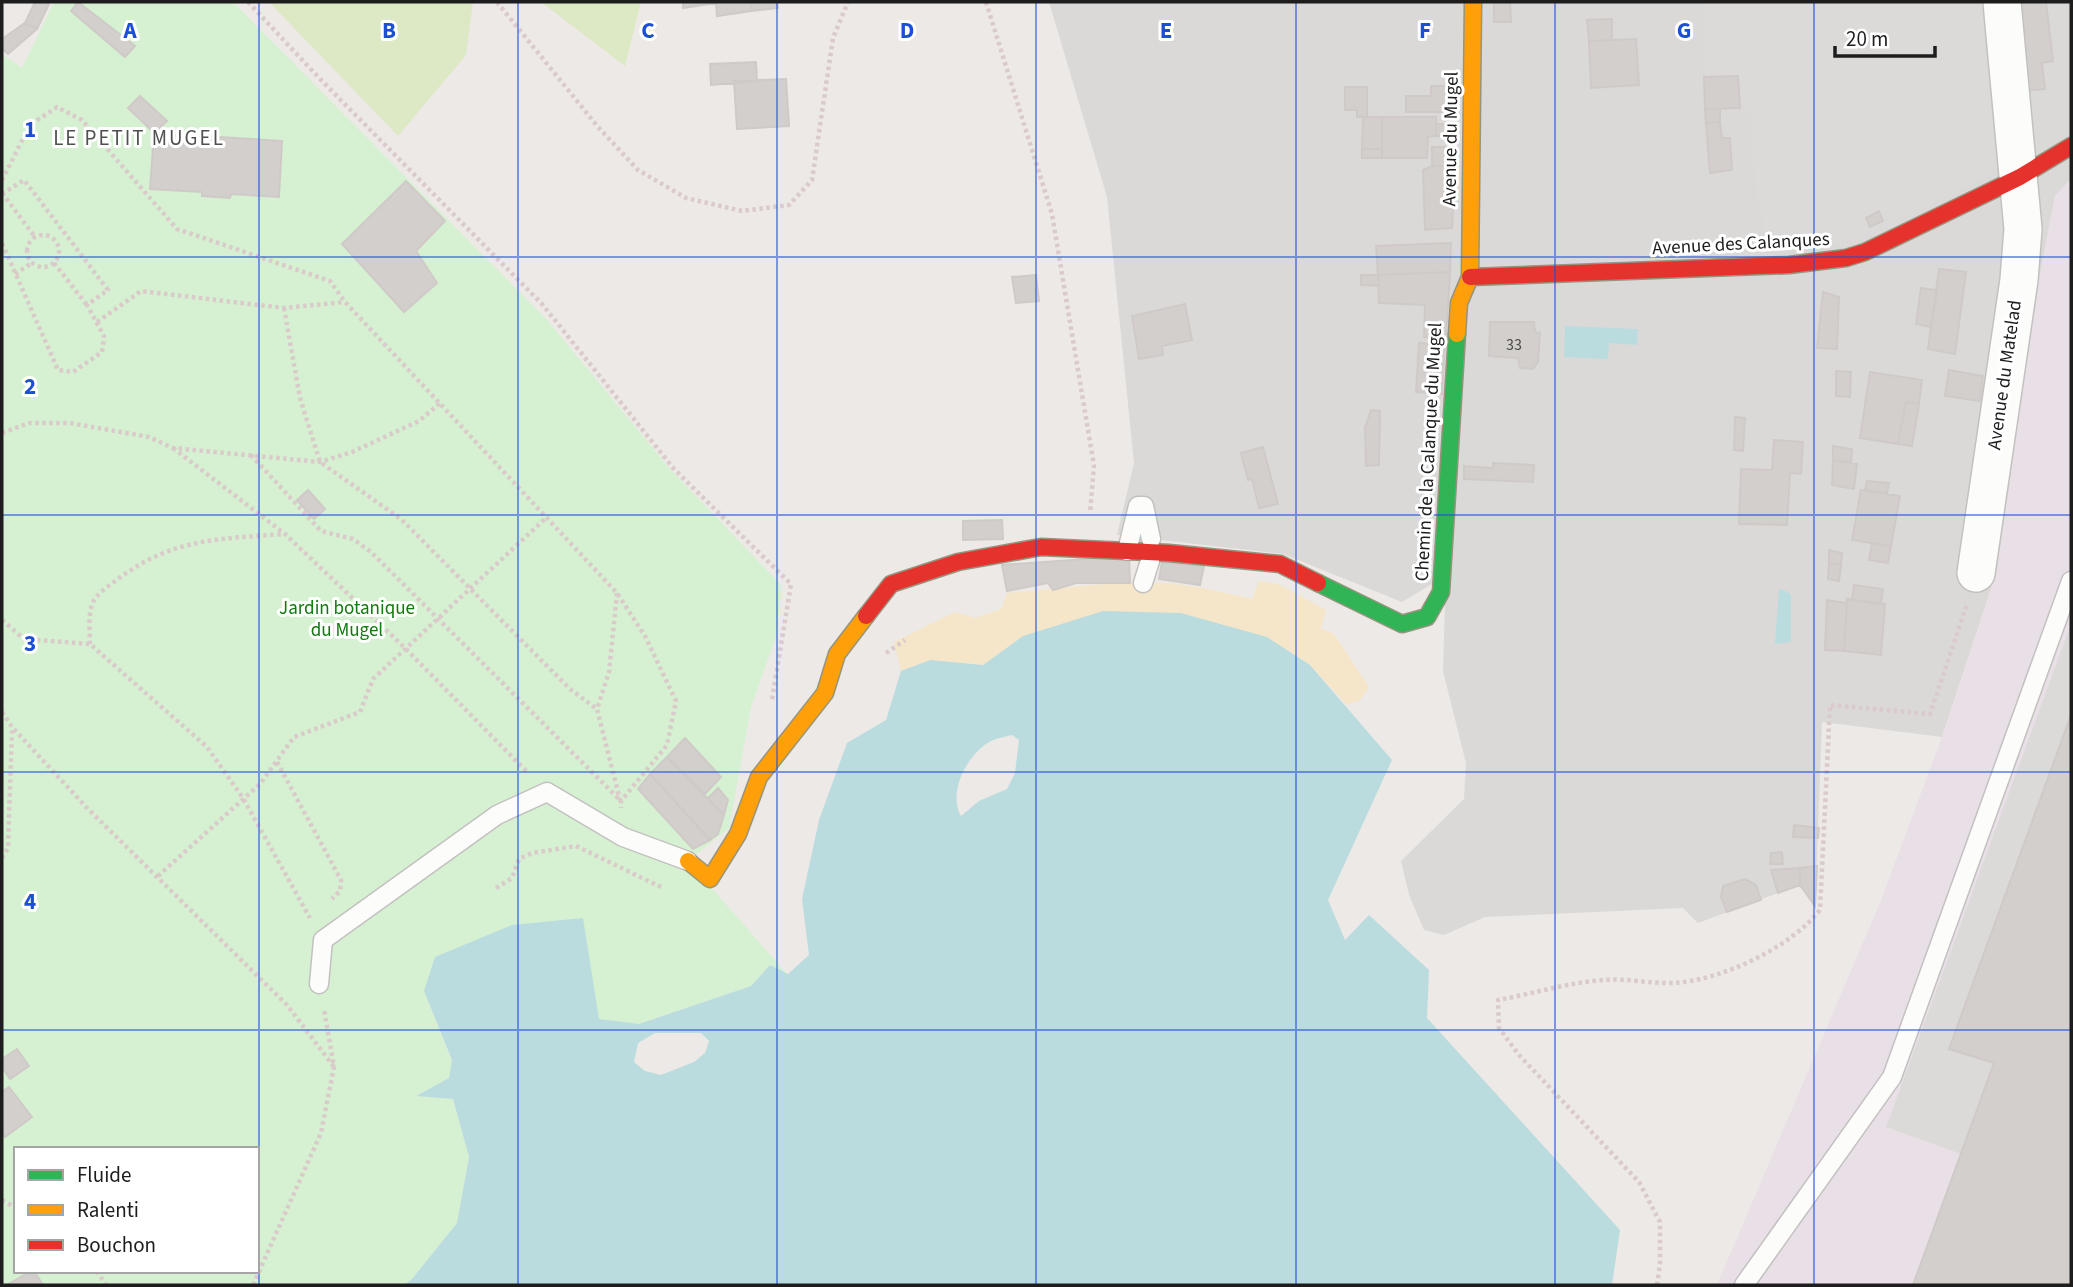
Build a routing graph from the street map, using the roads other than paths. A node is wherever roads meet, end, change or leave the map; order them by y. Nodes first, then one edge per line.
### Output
1 (1473, 2) edge
2 (2002, 2) edge
3 (2071, 146) edge
4 (2020, 177) junction
5 (1470, 277) junction
6 (1151, 539) dead end
7 (1127, 551) junction
8 (1150, 561) dead end
9 (1976, 573) road end
10 (2071, 581) edge
11 (1143, 583) dead end
12 (688, 861) joint
13 (319, 984) road end
14 (1744, 1285) edge

1 - 5 street, Avenue du Mugel
2 - 4 street, Avenue du Matelad
3 - 4 street, Avenue des Calanques
4 - 5 street, Avenue des Calanques
4 - 9 street, Avenue du Matelad
5 - 7 street, Chemin de la Calanque du Mugel
6 - 7 lane
7 - 12 street, Chemin de la Calanque du Mugel
8 - 11 lane
10 - 14 lane
12 - 13 lane

